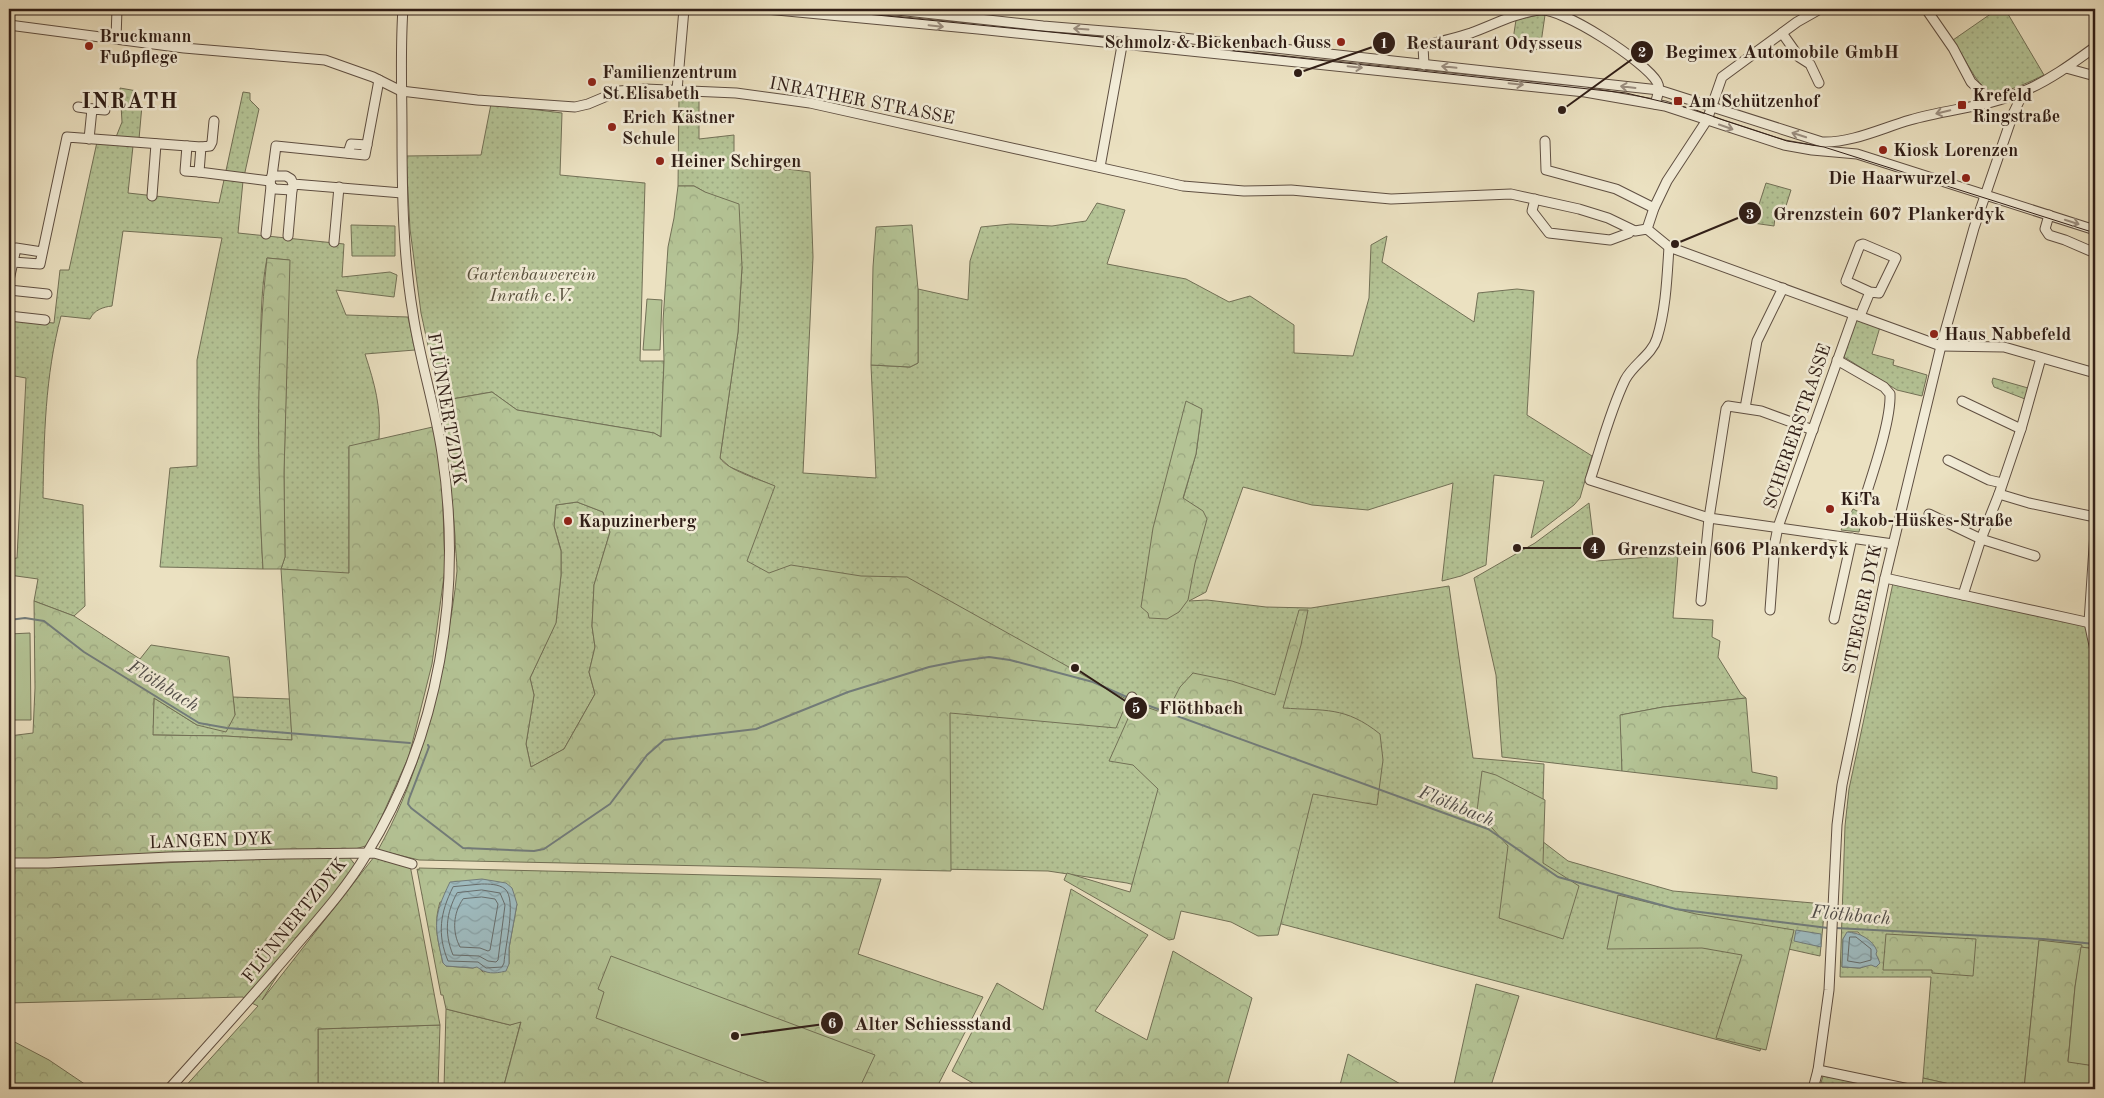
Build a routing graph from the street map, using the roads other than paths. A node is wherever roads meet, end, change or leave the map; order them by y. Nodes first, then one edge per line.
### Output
1 (117, 9) edge
2 (403, 9) edge
3 (684, 9) edge
4 (766, 9) edge
5 (888, 9) edge
6 (1820, 9) edge
7 (1926, 9) edge
8 (906, 10) edge
9 (1550, 10) edge
10 (1514, 12) edge
11 (1806, 12) edge
12 (904, 23) junction
13 (9, 24) edge
14 (1124, 32) junction
15 (1782, 33) junction
16 (116, 39) junction
17 (1122, 45) junction
18 (2095, 47) edge
19 (1424, 64) junction
20 (2066, 68) junction
21 (2095, 76) edge
22 (379, 80) junction
23 (1819, 83) dead end
24 (677, 90) junction
25 (1659, 90) junction
26 (401, 91) junction
27 (2024, 91) junction
28 (1989, 102) junction
29 (1655, 104) junction
30 (78, 107) dead end
31 (1711, 107) junction
32 (92, 109) junction
33 (105, 110) dead end
34 (1707, 120) junction
35 (214, 121) dead end
36 (1855, 137) junction
37 (89, 139) junction
38 (1545, 141) dead end
39 (156, 144) junction
40 (187, 146) junction
41 (201, 147) junction
42 (1857, 154) junction
43 (1100, 168) junction
44 (199, 172) junction
45 (271, 181) junction
46 (293, 187) junction
47 (339, 188) junction
48 (402, 193) junction
49 (1986, 195) junction
50 (152, 196) dead end
51 (1534, 199) junction
52 (1654, 208) junction
53 (2049, 215) junction
54 (1647, 229) junction
55 (2095, 230) edge
56 (1632, 231) junction
57 (266, 234) dead end
58 (288, 236) dead end
59 (334, 242) dead end
60 (1669, 247) junction
61 (42, 252) junction
62 (2095, 253) edge
63 (13, 262) junction
64 (9, 280) edge
65 (1784, 288) junction
66 (9, 290) edge
67 (1870, 292) junction
68 (47, 294) dead end
69 (1857, 315) junction
70 (9, 316) edge
71 (45, 320) dead end
72 (1941, 346) junction
73 (2041, 358) junction
74 (1838, 360) junction
75 (2095, 374) edge
76 (1962, 401) dead end
77 (1745, 408) junction
78 (2021, 429) junction
79 (1813, 430) junction
80 (1948, 460) dead end
81 (2002, 483) junction
82 (1999, 494) junction
83 (1865, 498) dead end
84 (1929, 514) dead end
85 (2095, 517) edge
86 (1709, 518) junction
87 (1778, 527) junction
88 (2095, 532) edge
89 (1852, 538) junction
90 (1981, 539) junction
91 (1893, 544) junction
92 (2035, 556) dead end
93 (2094, 558) edge
94 (1885, 578) junction
95 (1963, 595) junction
96 (1701, 601) dead end
97 (1770, 610) dead end
98 (1834, 619) dead end
99 (2092, 623) edge
100 (2095, 650) edge
101 (368, 854) junction
102 (9, 863) edge
103 (412, 864) dead end
104 (1818, 1070) junction
105 (169, 1089) edge
106 (1812, 1089) edge
107 (1909, 1089) edge

1 - 16 street
2 - 26 street, FLÜNNERTZDYK
3 - 24 street
4 - 12 street
5 - 8 street
6 - 11 street
7 - 28 street
8 - 12 street
14 -> 8 street
9 - 10 street
9 - 25 street
10 - 19 street
11 - 15 street
12 -> 17 street
13 - 16 street, INRATHER STRASSE
14 - 17 street
14 - 19 street
15 - 23 street
15 - 31 street
16 - 22 street, INRATHER STRASSE
17 -> 29 street
17 - 43 street
18 - 20 street
25 -> 19 street
20 - 21 street
20 - 27 street
22 - 26 street, INRATHER STRASSE
22 - 45 street
24 - 26 street, INRATHER STRASSE
24 - 43 street, INRATHER STRASSE
25 - 29 street
25 - 31 street
26 - 48 street, FLÜNNERTZDYK
27 - 28 street
27 - 49 street, STEEGER DYK
28 -> 36 street
29 - 34 street
30 - 32 street
31 - 34 street
36 -> 31 street
32 - 33 street
32 - 37 street
34 -> 42 street
34 - 52 street
35 - 41 street
36 - 42 street
37 - 39 street
37 - 61 street
38 - 52 street
39 - 40 street
39 - 50 street
40 - 41 street
40 - 44 street
41 - 44 street
42 - 49 street
43 - 51 street, INRATHER STRASSE
44 - 45 street
45 - 46 street
45 - 46 street
45 - 57 street
46 - 47 street
46 - 58 street
47 - 48 street
47 - 59 street
48 - 101 street, FLÜNNERTZDYK
49 - 53 street
49 - 72 street, STEEGER DYK
51 - 56 street, INRATHER STRASSE
51 - 56 street
52 - 54 street
53 -> 55 street
53 - 62 street
54 - 56 street
54 - 60 street
60 - 65 street
60 - 86 street
61 - 63 street
61 - 63 street
63 - 64 street
65 - 69 street
65 - 77 street
66 - 68 street
67 - 67 street
67 - 69 street, SCHERERSTRASSE
69 - 72 street
69 - 74 street, SCHERERSTRASSE
70 - 71 street
72 - 73 street
72 - 91 street, STEEGER DYK
73 - 75 street
73 - 78 street
74 - 79 street, SCHERERSTRASSE
74 - 83 street
76 - 78 street
77 - 79 street
77 - 86 street
78 - 81 street
79 - 87 street, SCHERERSTRASSE
80 - 81 street
81 - 82 street
82 - 85 street
82 - 90 street
84 - 90 street
86 - 87 street
86 - 96 street
87 - 89 street
87 - 97 street, SCHERERSTRASSE
88 - 93 street
89 - 91 street
89 - 98 street
90 - 92 street
90 - 95 street
91 - 94 street, STEEGER DYK
93 - 99 street
94 - 95 street
94 - 104 street, STEEGER DYK
95 - 99 street
99 - 100 street
101 - 102 street, LANGEN DYK
101 - 103 street, LANGEN DYK
101 - 105 street, FLÜNNERTZDYK
104 - 106 street, STEEGER DYK
104 - 107 street

